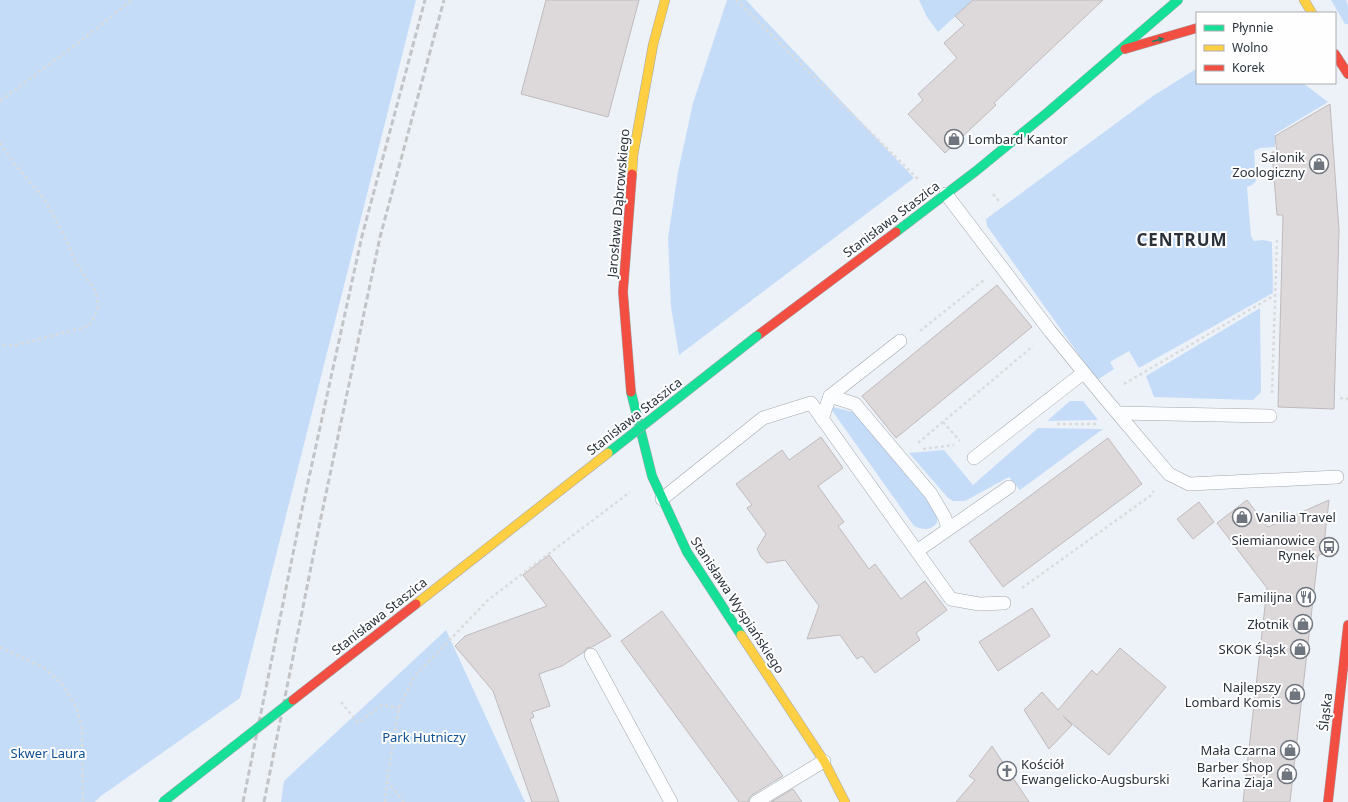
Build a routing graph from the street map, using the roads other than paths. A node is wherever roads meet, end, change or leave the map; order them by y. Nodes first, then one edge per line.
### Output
1 (665, 0) edge
2 (1178, 0) edge
3 (1304, 0) edge
4 (1311, 12) edge
5 (1196, 28) edge
6 (1120, 50) junction
7 (1336, 56) edge
8 (1348, 74) edge
9 (946, 194) junction
10 (900, 341) road end
11 (1083, 373) junction
12 (630, 387) joint
13 (830, 396) junction
14 (1118, 413) junction
15 (1270, 416) road end
16 (822, 419) junction
17 (974, 458) dead end
18 (1337, 477) dead end
19 (1009, 487) dead end
20 (662, 499) junction
21 (948, 530) junction
22 (917, 551) junction
23 (1004, 603) dead end
24 (1348, 625) edge
25 (591, 655) dead end
26 (824, 761) junction
27 (163, 802) edge
28 (671, 802) edge
29 (756, 802) edge
30 (845, 802) edge
31 (1328, 802) edge

1 - 12 main road, Jarosława Dąbrowskiego
2 - 6 main road
3 - 4 main road
6 -> 5 main road
6 - 9 main road, Stanisława Staszica
7 - 8 main road
9 - 11 lane
9 - 27 main road, Stanisława Staszica, bridge
10 - 13 lane
11 - 14 lane
11 - 17 lane
12 - 20 main road, Stanisława Wyspiańskiego
13 - 16 lane
13 - 21 lane
14 - 15 lane
14 - 18 lane
16 - 20 lane
16 - 22 lane
19 - 21 lane
20 - 26 main road, Stanisława Wyspiańskiego
21 - 22 lane
22 - 23 lane
24 - 31 main road, Śląska
25 - 28 lane
26 - 29 lane
26 - 30 main road, Stanisława Wyspiańskiego

